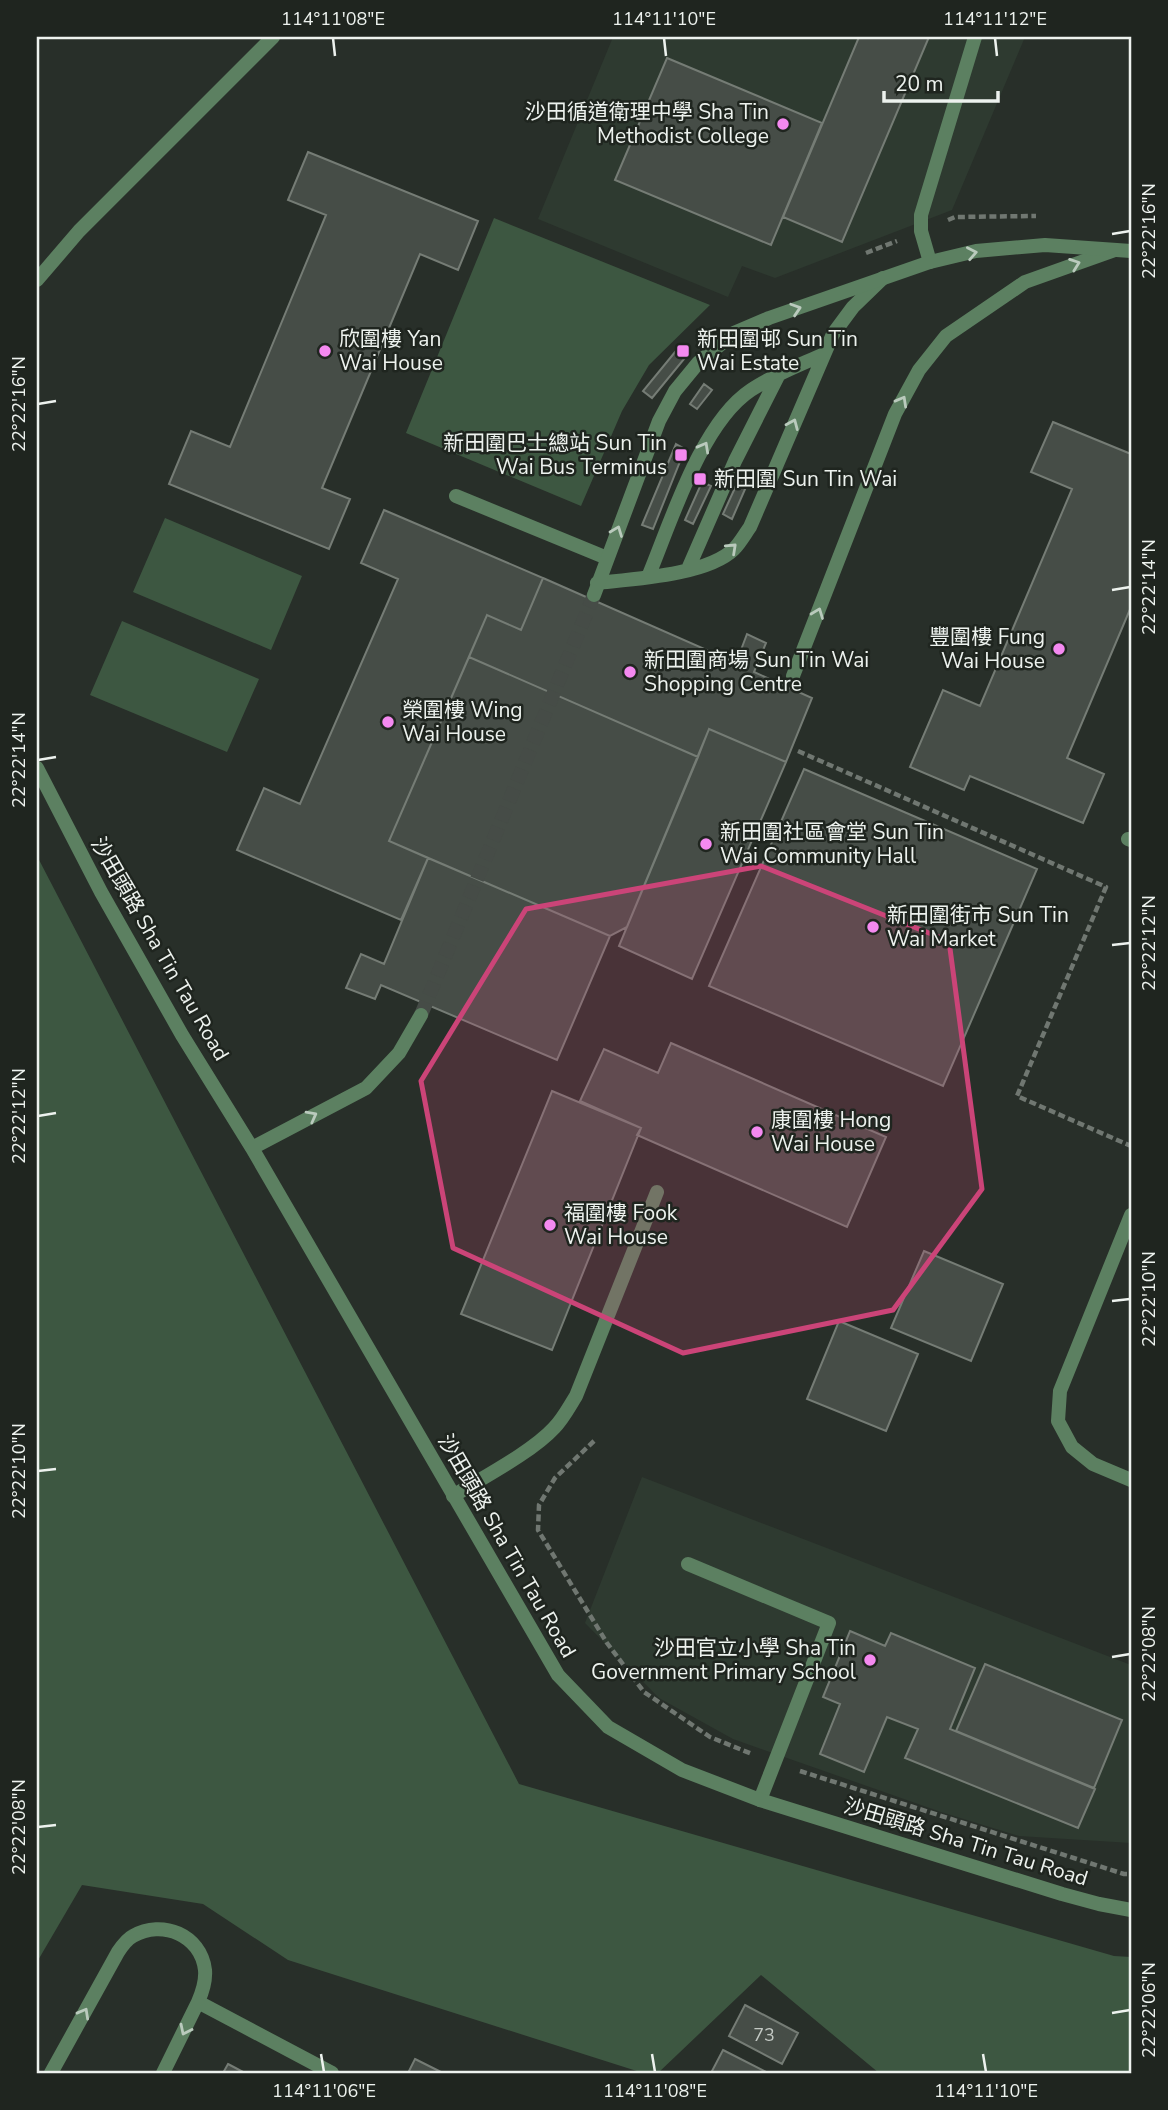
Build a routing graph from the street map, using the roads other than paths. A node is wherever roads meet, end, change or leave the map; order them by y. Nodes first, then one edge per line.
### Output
1 (273, 37) edge
2 (975, 37) edge
3 (1124, 250) edge
4 (930, 262) junction
5 (883, 278) junction
6 (37, 280) edge
7 (824, 354) junction
8 (779, 374) junction
9 (456, 496) dead end
10 (607, 558) junction
11 (688, 569) junction
12 (648, 577) junction
13 (793, 676) dead end
14 (37, 768) edge
15 (421, 1014) tunnel mouth
16 (252, 1148) junction
17 (657, 1192) dead end
18 (1131, 1215) edge
19 (1131, 1480) edge
20 (453, 1496) junction
21 (688, 1564) dead end
22 (760, 1800) junction
23 (1131, 1910) edge
24 (198, 2002) junction
25 (51, 2073) edge
26 (163, 2073) edge
27 (331, 2073) edge

1 - 6 street
2 - 4 street
4 -> 3 street
13 -> 3 street
4 - 5 street
5 - 7 street
10 -> 5 street
7 - 8 street
11 -> 7 street
8 - 11 street
12 -> 8 street
9 - 10 street
10 - 12 street
11 - 12 street
14 - 16 street, 沙田頭路 Sha Tin Tau Road
16 -> 15 street
16 - 20 street, 沙田頭路 Sha Tin Tau Road
17 - 20 street
18 - 19 street
20 - 22 street, 沙田頭路 Sha Tin Tau Road
21 - 22 street
22 - 23 street, 沙田頭路 Sha Tin Tau Road
25 -> 24 street
24 -> 26 street
24 - 27 street

